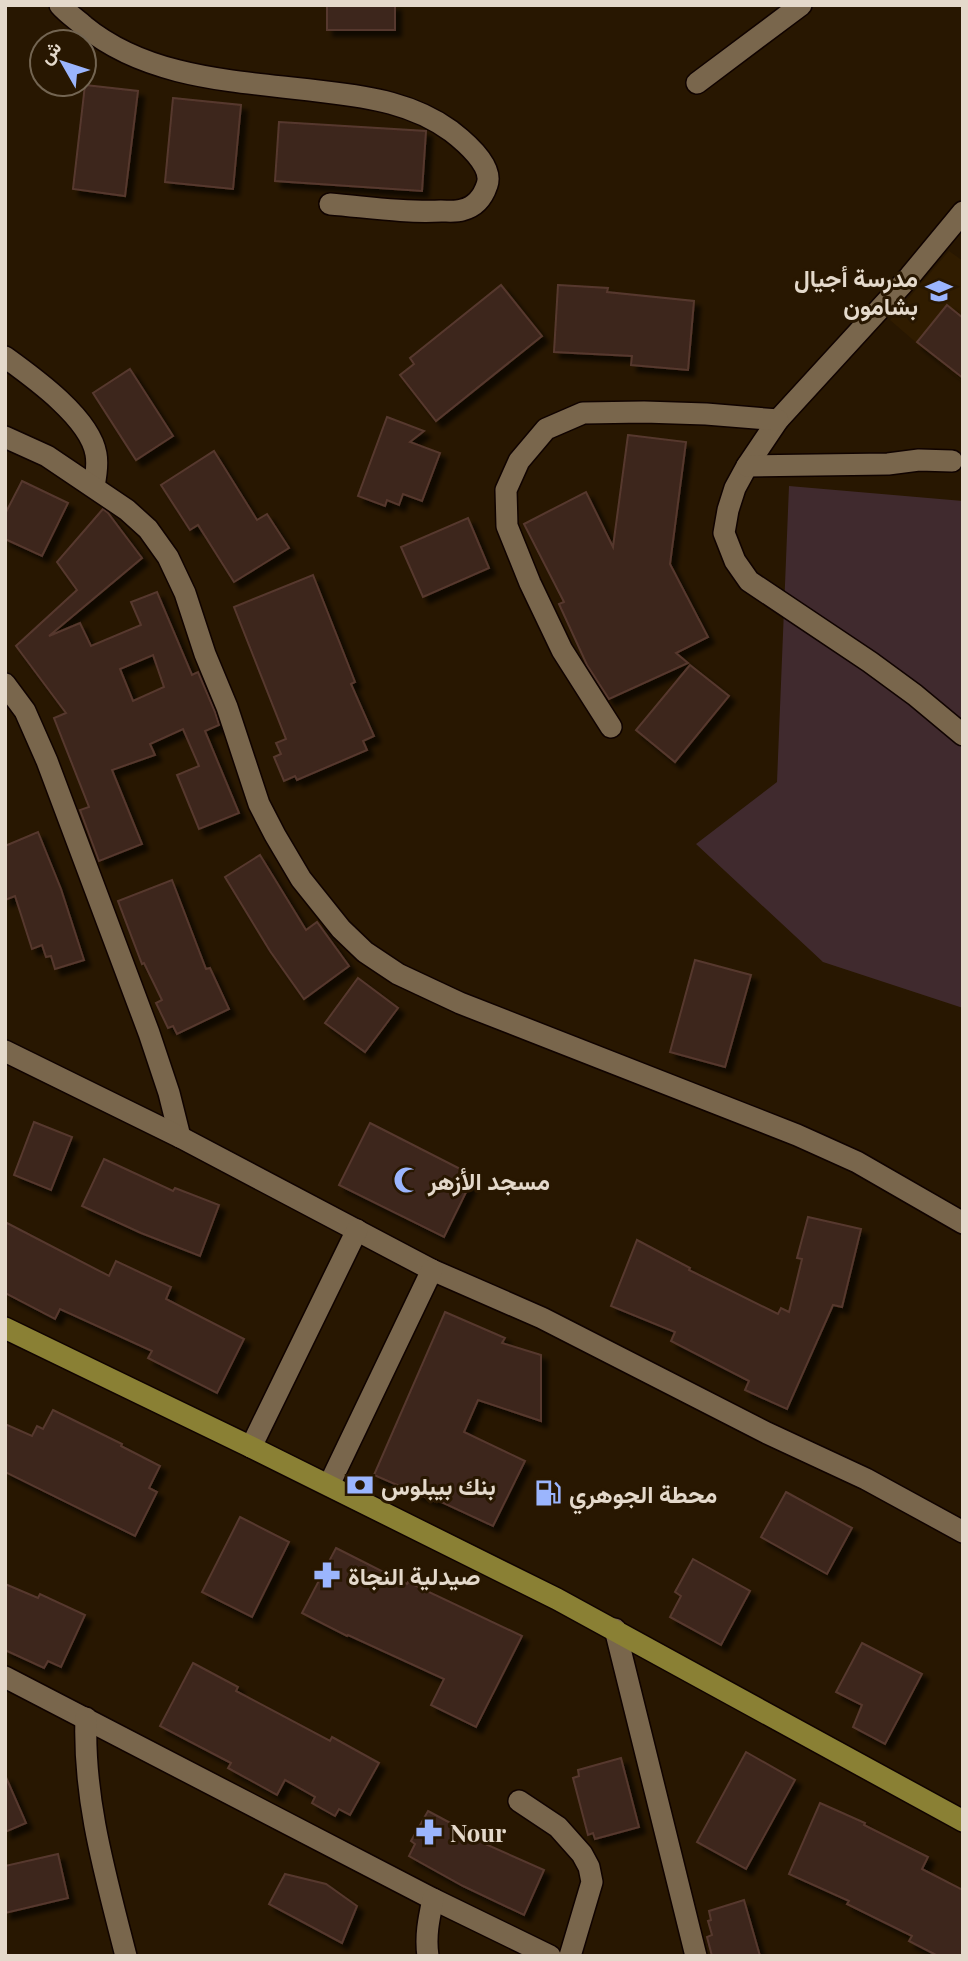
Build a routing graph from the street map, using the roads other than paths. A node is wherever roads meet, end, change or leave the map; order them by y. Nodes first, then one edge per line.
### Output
1 (60, 5) edge
2 (801, 5) edge
3 (697, 83) dead end
4 (330, 204) dead end
5 (963, 212) edge
6 (5, 357) edge
7 (778, 420) junction
8 (5, 437) edge
9 (952, 461) dead end
10 (747, 466) junction
11 (94, 486) junction
12 (5, 684) edge
13 (611, 727) dead end
14 (963, 735) edge
15 (5, 1051) edge
16 (180, 1137) junction
17 (963, 1223) edge
18 (357, 1230) junction
19 (432, 1270) junction
20 (5, 1328) edge
21 (251, 1447) junction
22 (329, 1485) junction
23 (963, 1532) edge
24 (615, 1629) junction
25 (5, 1677) edge
26 (86, 1718) junction
27 (519, 1801) dead end
28 (963, 1821) edge
29 (433, 1899) junction
30 (126, 1956) edge
31 (428, 1956) edge
32 (550, 1956) edge
33 (570, 1956) edge
34 (696, 1956) edge

1 - 4 street
2 - 3 street
5 - 7 street
6 - 11 street
7 - 10 street
7 - 13 street
8 - 11 street
9 - 10 street
10 - 14 street
11 - 17 street
12 - 16 street
15 - 16 street
16 - 18 street
18 - 19 street
18 - 21 street
19 - 22 street
19 - 23 street
20 - 21 main road
21 - 22 main road
22 - 24 main road
24 - 28 main road
24 - 34 street
25 - 26 street
26 - 29 street
26 - 30 street
27 - 33 street
29 - 31 street
29 - 32 street

